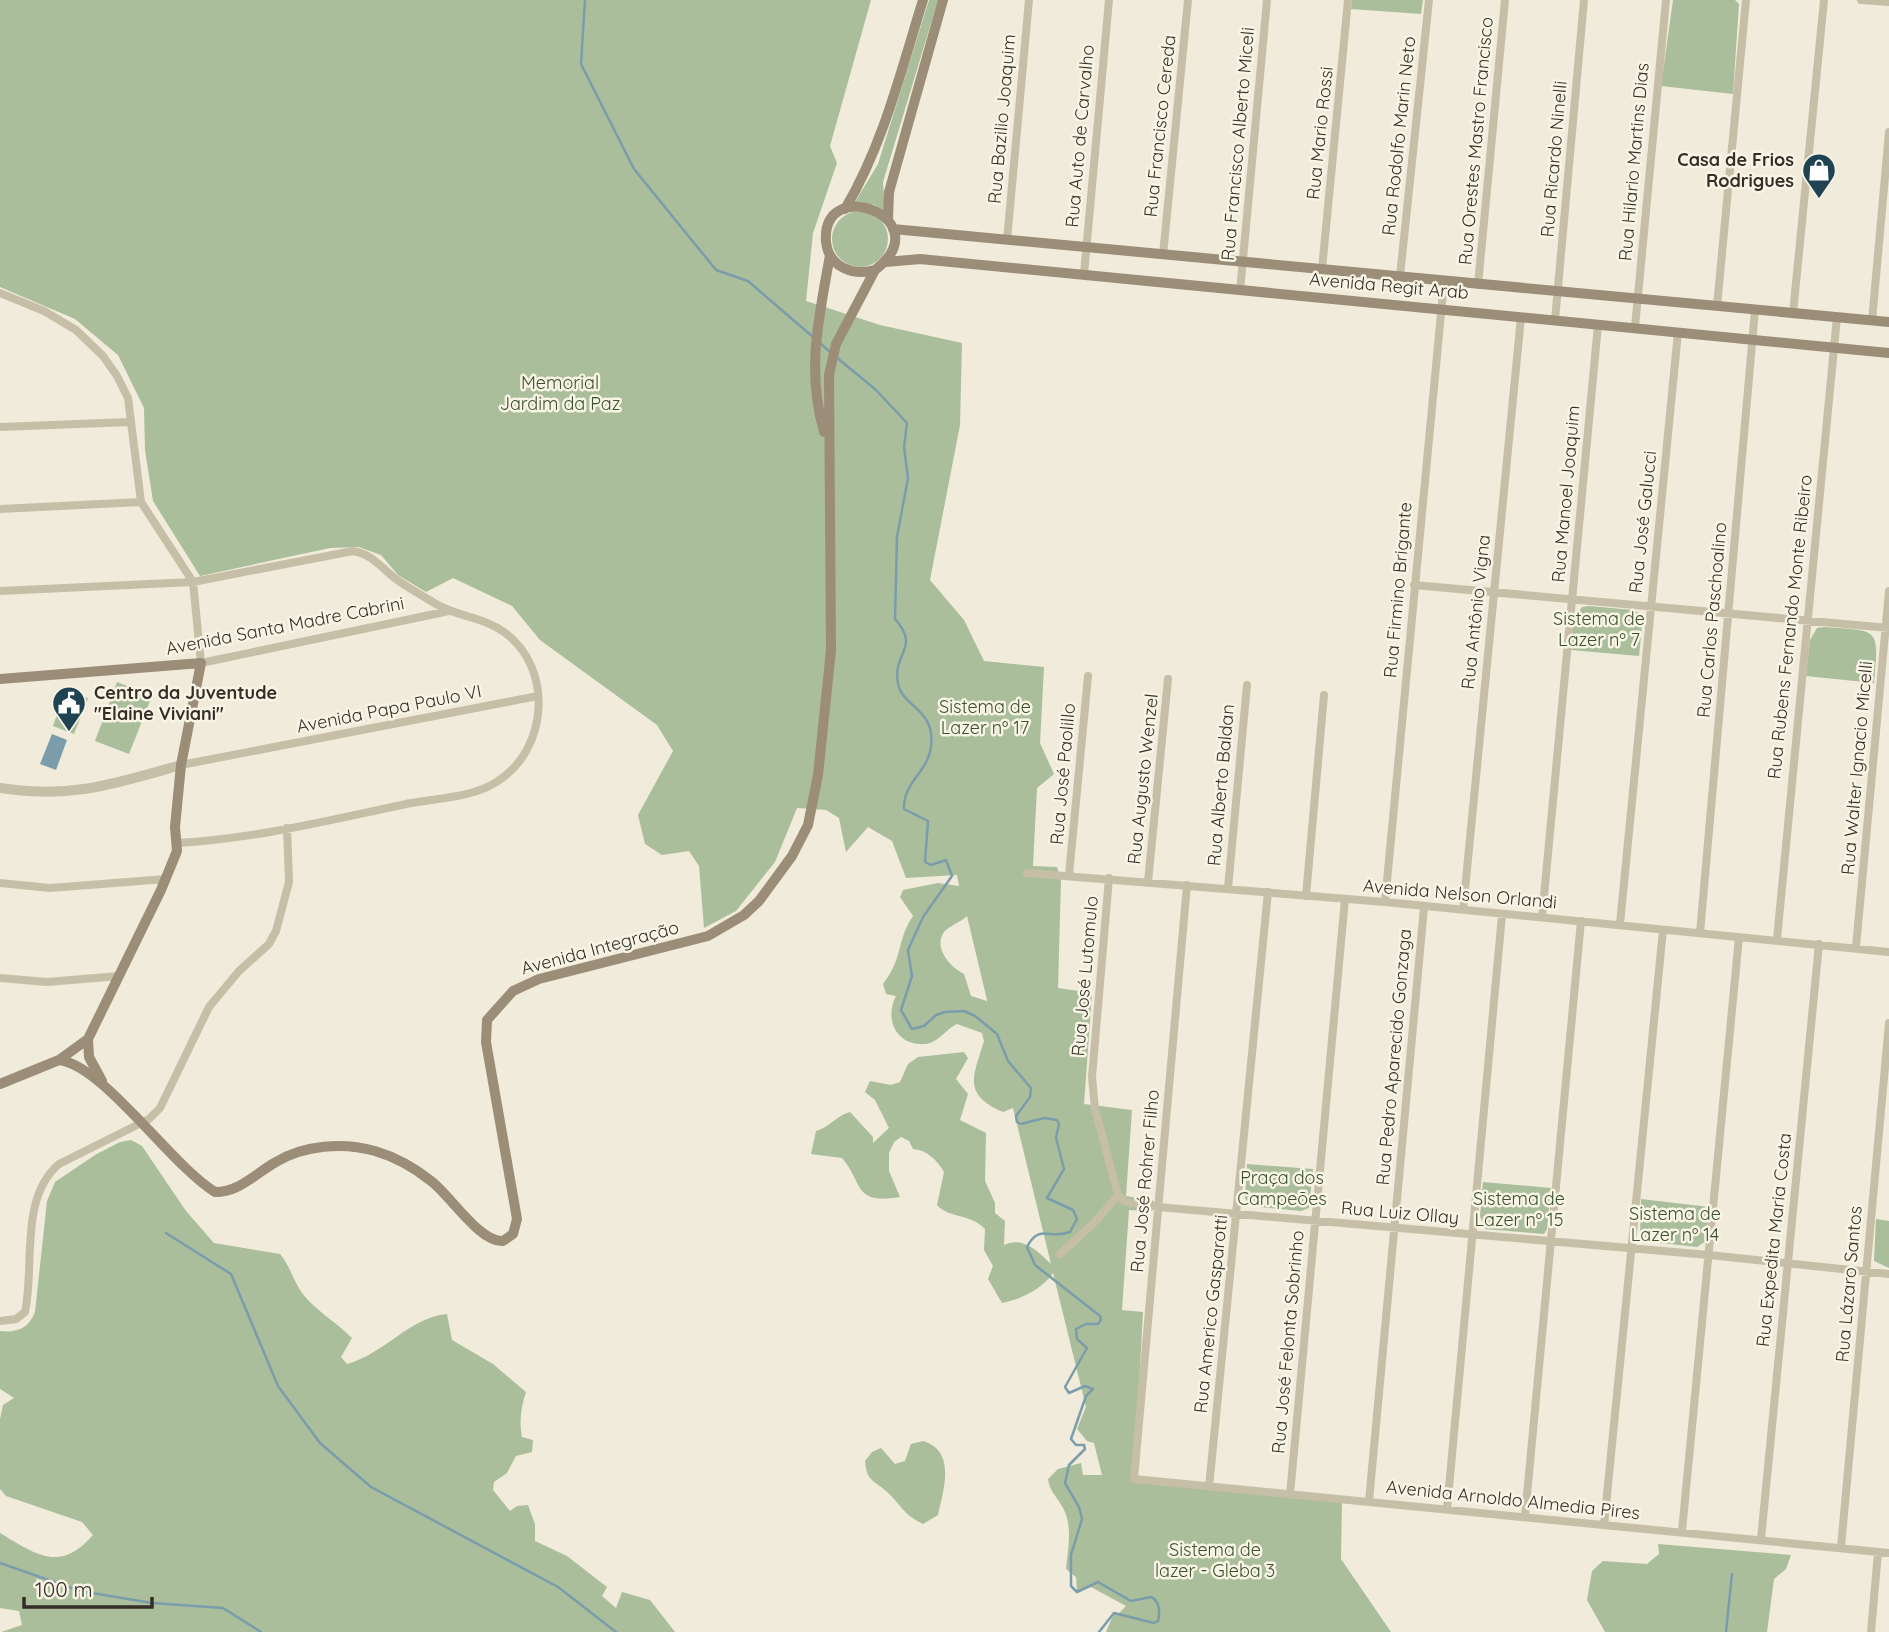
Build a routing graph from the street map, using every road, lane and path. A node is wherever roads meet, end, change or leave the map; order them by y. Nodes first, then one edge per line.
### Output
1 (923, 0) edge
2 (943, 0) edge
3 (1029, 0) edge
4 (1109, 0) edge
5 (1188, 0) edge
6 (1267, 0) edge
7 (1348, 0) edge
8 (1429, 0) edge
9 (1505, 0) edge
10 (1584, 0) edge
11 (1666, 0) edge
12 (1746, 0) edge
13 (1824, 0) edge
14 (1861, 0) edge
15 (1889, 2) edge
16 (1889, 132) edge
17 (845, 209) junction
18 (891, 225) junction
19 (1007, 240) junction
20 (1085, 247) junction
21 (830, 255) junction
22 (1163, 255) junction
23 (886, 261) junction
24 (1243, 263) junction
25 (1322, 269) junction
26 (875, 270) junction
27 (1084, 274) junction
28 (1400, 276) junction
29 (1444, 282) junction
30 (1478, 285) junction
31 (1240, 291) junction
32 (1557, 291) junction
33 (0, 293) edge
34 (1637, 299) junction
35 (1717, 306) junction
36 (1440, 309) junction
37 (1755, 310) junction
38 (1793, 313) junction
39 (1521, 317) junction
40 (1837, 317) junction
41 (1555, 320) junction
42 (1872, 321) junction
43 (1889, 322) edge
44 (1598, 325) junction
45 (1635, 327) junction
46 (1678, 332) junction
47 (1753, 340) junction
48 (1834, 347) junction
49 (1889, 353) edge
50 (130, 422) junction
51 (0, 427) edge
52 (827, 445) junction
53 (141, 502) junction
54 (0, 509) edge
55 (193, 582) junction
56 (1415, 585) junction
57 (0, 591) edge
58 (1493, 591) junction
59 (1889, 591) edge
60 (1572, 598) junction
61 (1651, 606) junction
62 (449, 611) junction
63 (1728, 614) junction
64 (1806, 620) junction
65 (1887, 628) edge
66 (201, 663) junction
67 (1088, 676) dead end
68 (0, 679) edge
69 (1168, 679) dead end
70 (1247, 685) dead end
71 (1324, 695) dead end
72 (538, 696) junction
73 (181, 765) junction
74 (0, 788) edge
75 (287, 828) junction
76 (177, 843) junction
77 (1027, 873) dead end
78 (1069, 875) junction
79 (1109, 878) junction
80 (166, 879) junction
81 (1148, 882) junction
82 (0, 883) edge
83 (1187, 885) junction
84 (1228, 888) junction
85 (1268, 892) junction
86 (1306, 896) junction
87 (1345, 899) junction
88 (1385, 902) junction
89 (1424, 908) junction
90 (1463, 910) junction
91 (1502, 915) junction
92 (1542, 917) junction
93 (1581, 921) junction
94 (1620, 924) junction
95 (1663, 930) junction
96 (1700, 933) junction
97 (1739, 937) junction
98 (1777, 939) junction
99 (1819, 944) junction
100 (1856, 947) junction
101 (1889, 952) edge
102 (119, 976) junction
103 (0, 978) edge
104 (1889, 1023) edge
105 (88, 1040) junction
106 (59, 1060) junction
107 (0, 1084) edge
108 (103, 1084) junction
109 (141, 1125) junction
110 (1118, 1195) junction
111 (1158, 1207) junction
112 (1236, 1214) junction
113 (1315, 1221) junction
114 (1394, 1228) junction
115 (1472, 1234) junction
116 (1551, 1242) junction
117 (1630, 1249) junction
118 (1060, 1254) dead end
119 (1709, 1255) junction
120 (1788, 1264) junction
121 (1866, 1272) junction
122 (1889, 1274) edge
123 (0, 1321) edge
124 (1134, 1479) joint
125 (1209, 1488) junction
126 (1290, 1495) junction
127 (1369, 1501) junction
128 (1447, 1509) junction
129 (1525, 1516) junction
130 (1604, 1525) junction
131 (1682, 1531) junction
132 (1761, 1539) junction
133 (1840, 1548) junction
134 (1878, 1552) junction
135 (1889, 1553) edge
136 (1871, 1632) edge

1 - 17 main road
2 - 18 main road
3 - 19 street, Rua Bazilio Joaquim
4 - 20 street, Rua Auto de Carvalho
5 - 22 street, Rua Francisco Cereda
6 - 24 street, Rua Francisco Alberto Miceli
7 - 25 street, Rua Mario Rossi
8 - 28 street, Rua Rodolfo Marin Neto
9 - 30 street, Rua Orestes Mastro Francisco
10 - 32 street, Rua Ricardo Ninelli
11 - 34 street, Rua Hilario Martins Dias
12 - 35 street
13 - 38 street
14 - 15 street
16 - 42 street
17 - 18 main road
17 - 21 main road
18 - 19 main road, Avenida Regit Arab
18 - 23 main road
19 - 20 main road, Avenida Regit Arab
20 - 22 main road, Avenida Regit Arab
20 - 27 street, Rua Auto de Carvalho
21 - 26 main road
21 - 52 main road, Avenida Integração
22 - 24 main road, Avenida Regit Arab
23 - 26 main road
23 - 27 main road, Avenida Regit Arab
24 - 25 main road, Avenida Regit Arab
24 - 31 street, Rua Francisco Alberto Miceli
25 - 28 main road, Avenida Regit Arab
26 - 52 main road, Avenida Integração
27 - 31 main road, Avenida Regit Arab
28 - 29 main road, Avenida Regit Arab
29 - 30 main road, Avenida Regit Arab
29 - 36 street, Rua Firmino Brigante
30 - 32 main road, Avenida Regit Arab
31 - 36 main road, Avenida Regit Arab
32 - 34 main road, Avenida Regit Arab
32 - 41 street, Rua Ricardo Ninelli
33 - 50 street
34 - 35 main road, Avenida Regit Arab
34 - 45 street, Rua Hilario Martins Dias
35 - 37 main road, Avenida Regit Arab
36 - 39 main road, Avenida Regit Arab
36 - 56 street, Rua Firmino Brigante
37 - 38 main road, Avenida Regit Arab
37 - 47 street, Rua Carlos Paschoalino
38 - 40 main road, Avenida Regit Arab
39 - 41 main road, Avenida Regit Arab
39 - 58 street, Rua Antônio Vigna
40 - 42 main road, Avenida Regit Arab
40 - 48 street, Rua Rubens Fernando Monte Ribeiro
41 - 44 main road, Avenida Regit Arab
42 - 43 main road, Avenida Regit Arab
44 - 45 main road, Avenida Regit Arab
44 - 60 street, Rua Manoel Joaquim
45 - 46 main road, Avenida Regit Arab
46 - 47 main road, Avenida Regit Arab
46 - 61 street, Rua José Galucci
47 - 48 main road, Avenida Regit Arab
47 - 63 street, Rua Carlos Paschoalino
48 - 49 main road, Avenida Regit Arab
48 - 64 street, Rua Rubens Fernando Monte Ribeiro
50 - 51 street
50 - 53 street
52 - 109 main road, Avenida Integração
53 - 54 street
53 - 55 street
55 - 57 street
55 - 62 street
55 - 66 street
56 - 58 street
56 - 88 street, Rua Firmino Brigante
58 - 60 street
58 - 90 street, Rua Antônio Vigna
59 - 65 street, Rua Walter Ignacio Micelli
60 - 61 street
60 - 92 street, Rua Manoel Joaquim
61 - 63 street
61 - 94 street, Rua José Galucci
62 - 66 street, Avenida Santa Madre Cabrini
62 - 72 street
63 - 64 street
63 - 96 street, Rua Carlos Paschoalino
64 - 65 street
64 - 98 street, Rua Rubens Fernando Monte Ribeiro
65 - 100 street, Rua Walter Ignacio Micelli
66 - 68 main road, Avenida Santa Madre Cabrini
66 - 73 main road
67 - 78 street, Rua José Paolillo
69 - 81 street, Rua Augusto Wenzel
70 - 84 street, Rua Alberto Baldan
71 - 86 street
72 - 73 street, Avenida Papa Paulo VI
72 - 75 street
73 - 74 street, Avenida Papa Paulo VI
73 - 76 main road
75 - 76 street
75 - 109 street
76 - 80 main road
77 - 78 street, Avenida Nelson Orlandi
78 - 79 street, Avenida Nelson Orlandi
79 - 81 street, Avenida Nelson Orlandi
79 - 110 street, Rua José Lutomulo
80 - 82 street
80 - 102 main road
81 - 83 street, Avenida Nelson Orlandi
83 - 84 street, Avenida Nelson Orlandi
83 - 111 street, Rua José Rohrer Filho
84 - 85 street, Avenida Nelson Orlandi
85 - 86 street, Avenida Nelson Orlandi
85 - 112 street, Rua Americo Gasparotti
86 - 87 street, Avenida Nelson Orlandi
87 - 88 street, Avenida Nelson Orlandi
87 - 113 street, Rua José Felonta Sobrinho
88 - 89 street, Avenida Nelson Orlandi
89 - 90 street, Avenida Nelson Orlandi
89 - 114 street, Rua Pedro Aparecido Gonzaga
90 - 91 street, Avenida Nelson Orlandi
91 - 92 street, Avenida Nelson Orlandi
91 - 115 street
92 - 93 street, Avenida Nelson Orlandi
93 - 94 street, Avenida Nelson Orlandi
93 - 116 street
94 - 95 street, Avenida Nelson Orlandi
95 - 96 street, Avenida Nelson Orlandi
95 - 117 street
96 - 97 street, Avenida Nelson Orlandi
97 - 98 street, Avenida Nelson Orlandi
97 - 119 street
98 - 99 street, Avenida Nelson Orlandi
99 - 100 street, Avenida Nelson Orlandi
99 - 120 street, Rua Expedita Maria Costa
100 - 101 street, Avenida Nelson Orlandi
102 - 103 street
102 - 105 main road
104 - 121 street, Rua Lázaro Santos
105 - 106 main road
105 - 108 main road, Avenida Integração
106 - 107 main road
106 - 108 main road, Avenida Integração
108 - 109 main road, Avenida Integração
109 - 123 street
110 - 111 street, Rua Luiz Ollay
110 - 118 street
111 - 112 street, Rua Luiz Ollay
111 - 124 street, Rua José Rohrer Filho
112 - 113 street, Rua Luiz Ollay
112 - 125 street, Rua Americo Gasparotti
113 - 114 street, Rua Luiz Ollay
113 - 126 street, Rua José Felonta Sobrinho
114 - 115 street, Rua Luiz Ollay
114 - 127 street, Rua Pedro Aparecido Gonzaga
115 - 116 street, Rua Luiz Ollay
115 - 128 street
116 - 117 street, Rua Luiz Ollay
116 - 129 street
117 - 119 street, Rua Luiz Ollay
117 - 130 street
119 - 120 street, Rua Luiz Ollay
119 - 131 street
120 - 121 street, Rua Luiz Ollay
120 - 132 street, Rua Expedita Maria Costa
121 - 122 street, Rua Luiz Ollay
121 - 133 street, Rua Lázaro Santos
124 - 125 street, Avenida Arnoldo Almedia Pires
125 - 126 street, Avenida Arnoldo Almedia Pires
126 - 127 street, Avenida Arnoldo Almedia Pires
127 - 128 street, Avenida Arnoldo Almedia Pires
128 - 129 street, Avenida Arnoldo Almedia Pires
129 - 130 street, Avenida Arnoldo Almedia Pires
130 - 131 street, Avenida Arnoldo Almedia Pires
131 - 132 street, Avenida Arnoldo Almedia Pires
132 - 133 street, Avenida Arnoldo Almedia Pires
133 - 134 street, Avenida Arnoldo Almedia Pires
134 - 135 street, Avenida Arnoldo Almedia Pires
134 - 136 street

